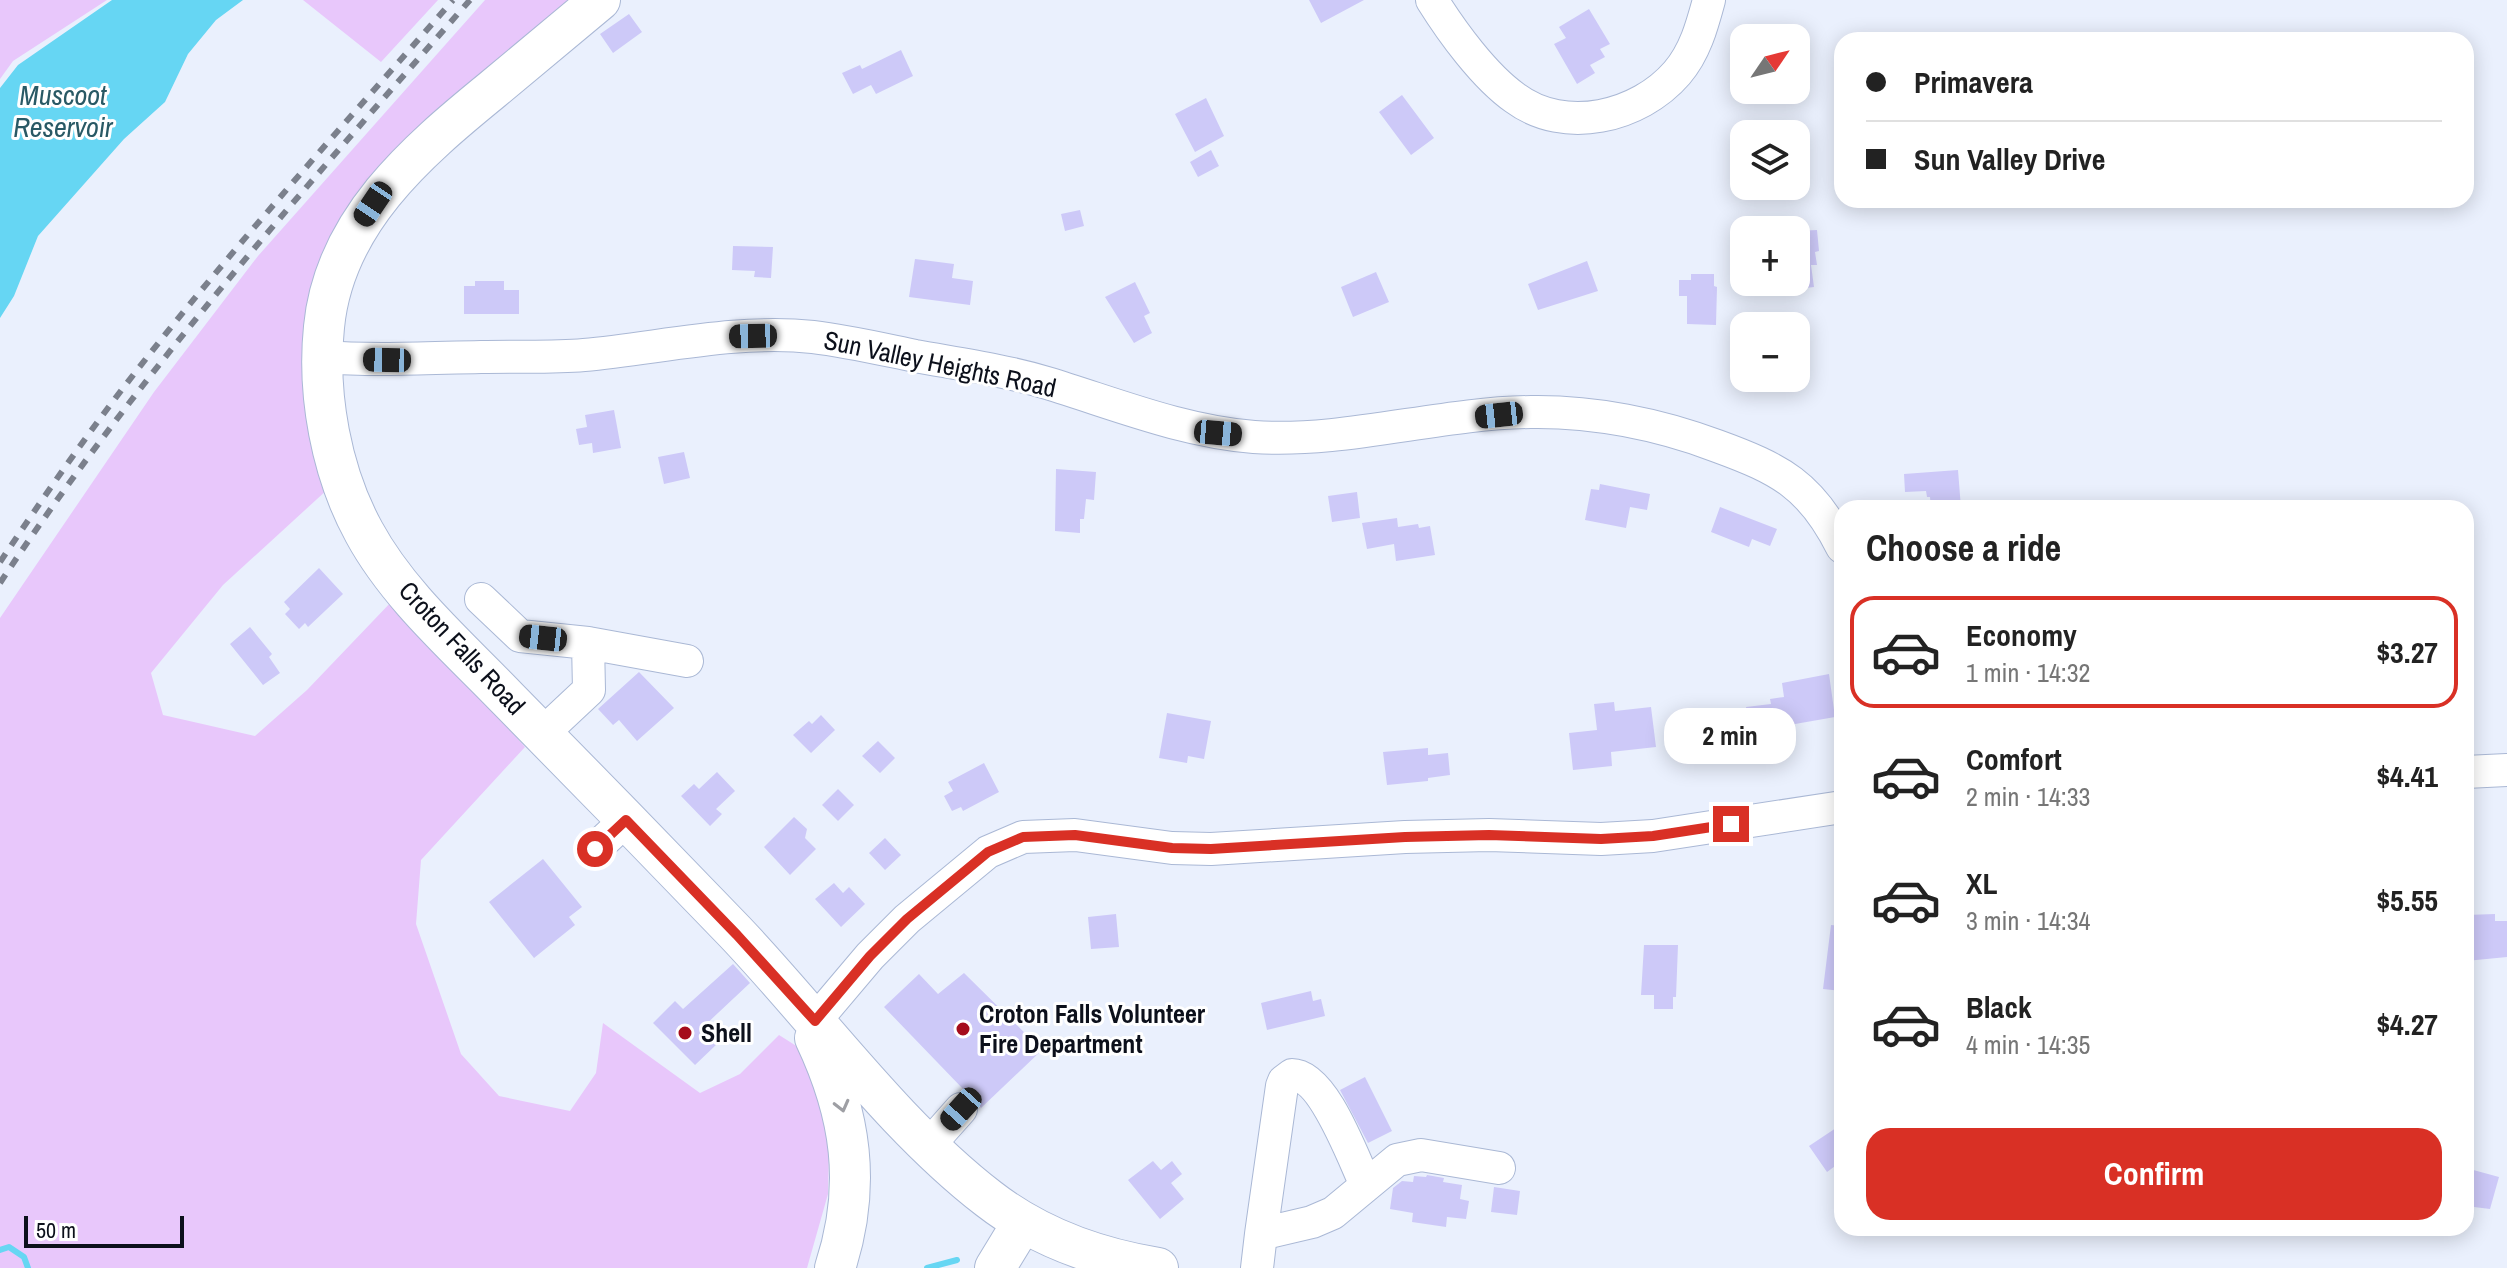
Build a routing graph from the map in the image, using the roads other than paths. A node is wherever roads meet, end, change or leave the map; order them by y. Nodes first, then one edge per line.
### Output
1 (600, 0) edge
2 (1432, 0) edge
3 (1709, 0) edge
4 (322, 357) junction
5 (1834, 532) edge
6 (481, 599) dead end
7 (588, 643) junction
8 (687, 661) dead end
9 (542, 734) junction
10 (2507, 770) edge
11 (2474, 772) edge
12 (1834, 808) edge
13 (626, 820) junction
14 (595, 849) dead end
15 (784, 986) junction
16 (815, 1021) junction
17 (961, 1109) dead end
18 (929, 1145) junction
19 (1499, 1168) dead end
20 (1366, 1185) junction
21 (1023, 1222) junction
22 (1261, 1234) junction
23 (1112, 1263) edge
24 (835, 1268) edge
25 (995, 1268) edge
26 (1158, 1268) edge
27 (1257, 1268) edge

1 - 4 main road, Croton Falls Road
2 - 3 street
4 - 5 street, Sun Valley Heights Road
4 - 9 main road, Croton Falls Road
6 - 7 street
7 - 8 street
7 - 9 street
9 - 13 main road, Croton Falls Road
10 - 11 street
12 - 16 street
13 - 14 street
13 - 15 main road, Croton Falls Road
15 - 16 main road, Croton Falls Road
15 -> 24 main road
16 - 18 main road, Croton Falls Road
17 - 18 street
18 - 21 main road, Croton Falls Road
19 - 20 street
20 - 22 street
20 - 22 street
21 - 23 main road, Croton Falls Road
21 - 25 main road
22 - 27 street
23 - 26 main road, Croton Falls Road

